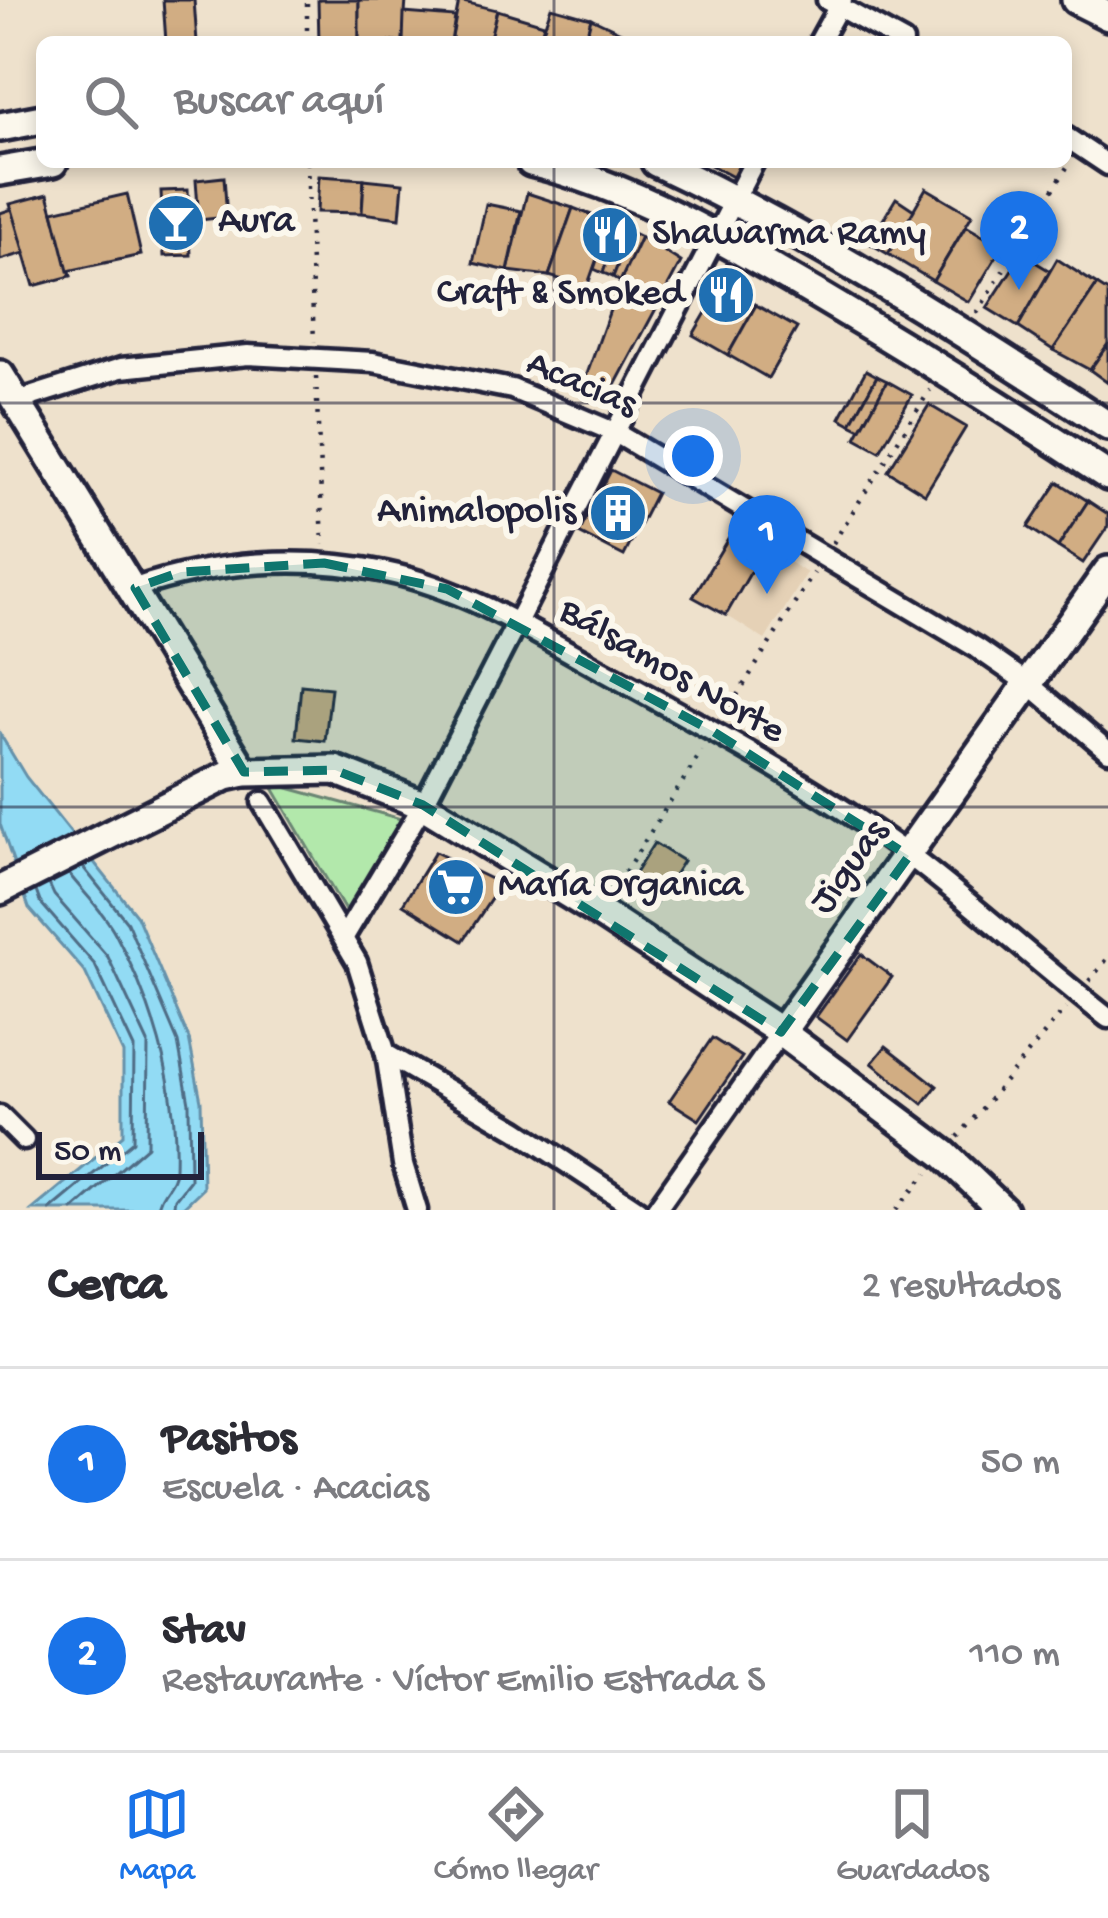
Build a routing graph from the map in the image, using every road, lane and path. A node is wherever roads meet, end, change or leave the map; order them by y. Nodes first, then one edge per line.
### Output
1 (307, 0) edge
2 (1076, 0) edge
3 (836, 2) edge
4 (1108, 16) edge
5 (307, 36) edge
6 (822, 36) edge
7 (893, 36) edge
8 (36, 120) edge
9 (0, 127) edge
10 (1073, 142) edge
11 (36, 165) edge
12 (1108, 165) edge
13 (549, 168) edge
14 (669, 168) edge
15 (751, 168) edge
16 (1058, 168) edge
17 (0, 171) edge
18 (734, 198) junction
19 (716, 234) junction
20 (964, 333) junction
21 (944, 368) junction
22 (0, 375) edge
23 (17, 400) junction
24 (1108, 426) edge
25 (614, 432) junction
26 (1108, 476) edge
27 (825, 556) junction
28 (1108, 571) edge
29 (135, 588) junction
30 (517, 622) junction
31 (1029, 684) junction
32 (714, 732) junction
33 (1108, 751) edge
34 (244, 772) junction
35 (262, 802) dead end
36 (423, 805) junction
37 (909, 856) junction
38 (0, 890) edge
39 (600, 914) junction
40 (344, 938) junction
41 (1108, 958) edge
42 (1078, 994) junction
43 (1108, 1018) edge
44 (781, 1032) junction
45 (386, 1054) junction
46 (0, 1116) edge
47 (24, 1140) dead end
48 (944, 1154) junction
49 (417, 1210) edge
50 (638, 1210) edge
51 (656, 1210) edge
52 (896, 1210) edge
53 (1003, 1210) edge

1 - 5 path
2 - 4 street
3 - 6 street
3 - 7 street
8 - 9 street
10 - 12 street
11 - 17 street
13 - 19 street
14 - 18 street
15 - 18 street
16 - 20 path
18 - 19 street
18 - 20 street
19 - 21 street
19 - 25 street
20 - 21 street
20 - 24 street
21 - 26 street
21 - 27 path
22 - 23 street
23 - 25 street, Acacias
23 - 29 street
25 - 27 street, Acacias
25 - 30 street
27 - 31 street, Acacias
27 - 32 path
28 - 31 street, Jiguas
29 - 30 street, Bálsamos Norte
29 - 34 street
30 - 32 street, Bálsamos Norte
30 - 36 street
31 - 33 street, Acacias
31 - 37 street, Jiguas
32 - 37 street, Bálsamos Norte
32 - 39 path
34 - 36 street
34 - 38 street
35 - 40 street
36 - 39 street
36 - 40 street
37 - 42 street, Bálsamos Norte
37 - 44 street, Jiguas
39 - 44 street
40 - 45 street
41 - 42 path
42 - 43 street, Bálsamos Norte
42 - 48 path
44 - 48 street
44 - 51 street, Jiguas
45 - 49 street
45 - 50 street
46 - 47 street
48 - 52 path
48 - 53 street

